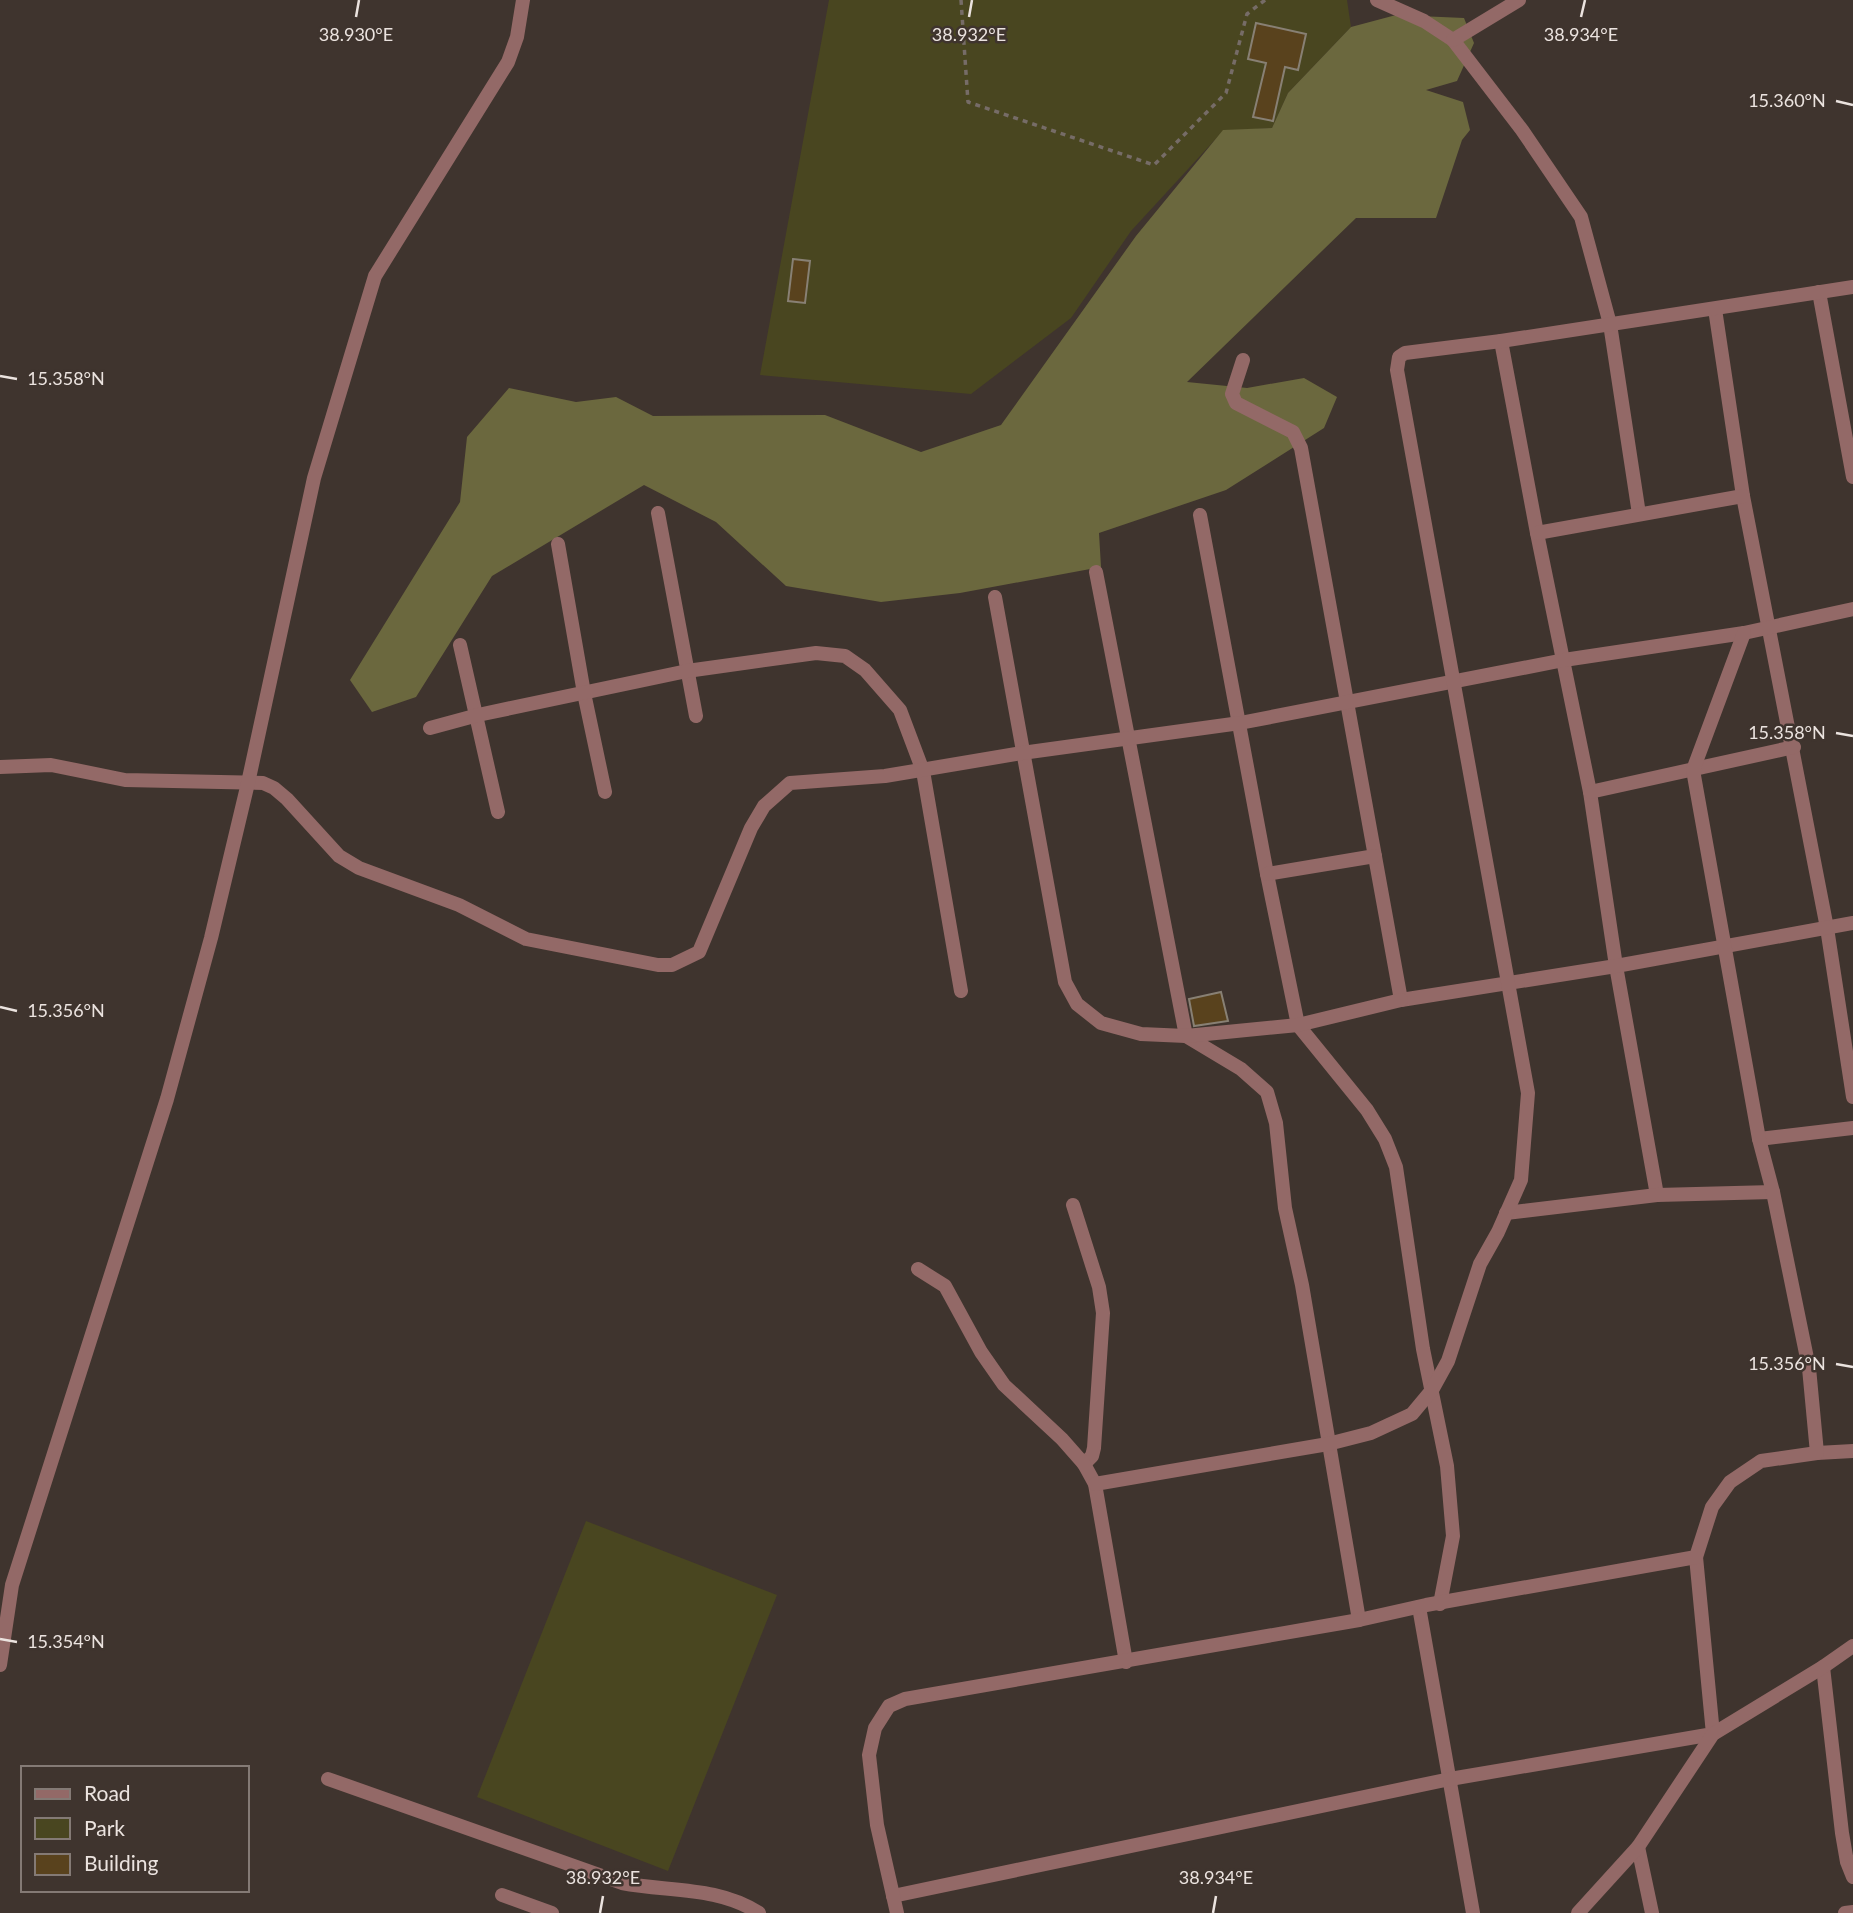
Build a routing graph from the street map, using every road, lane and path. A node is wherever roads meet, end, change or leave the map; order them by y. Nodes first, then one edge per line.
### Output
1 (961, 0) edge
2 (1265, 0) edge
3 (1377, 0) edge
4 (1520, 0) edge
5 (525, 2) edge
6 (1453, 40) junction
7 (1853, 286) edge
8 (1819, 292) junction
9 (1715, 309) junction
10 (1610, 324) junction
11 (1501, 341) junction
12 (1243, 359) dead end
13 (1853, 477) edge
14 (1743, 496) junction
15 (658, 513) dead end
16 (1639, 514) junction
17 (1200, 515) dead end
18 (1537, 533) junction
19 (558, 544) dead end
20 (1096, 572) dead end
21 (995, 597) dead end
22 (1853, 609) edge
23 (1769, 627) junction
24 (1744, 634) junction
25 (460, 645) dead end
26 (1564, 660) junction
27 (687, 671) junction
28 (1453, 682) junction
29 (584, 693) junction
30 (1348, 701) junction
31 (478, 715) junction
32 (696, 716) dead end
33 (1240, 723) junction
34 (429, 728) dead end
35 (1129, 739) junction
36 (1794, 747) junction
37 (1022, 753) junction
38 (0, 767) edge
39 (1693, 770) junction
40 (923, 771) junction
41 (248, 783) junction
42 (605, 792) dead end
43 (1590, 792) junction
44 (498, 812) dead end
45 (1375, 856) junction
46 (1267, 874) junction
47 (1853, 923) edge
48 (1827, 928) junction
49 (1724, 946) junction
50 (1616, 966) junction
51 (1509, 983) junction
52 (961, 991) dead end
53 (1401, 1000) junction
54 (1298, 1025) junction
55 (1186, 1036) junction
56 (1853, 1097) edge
57 (1853, 1128) edge
58 (1759, 1139) junction
59 (1773, 1192) junction
60 (1657, 1195) junction
61 (1073, 1205) dead end
62 (1506, 1213) junction
63 (918, 1269) dead end
64 (1432, 1390) junction
65 (1328, 1444) junction
66 (1853, 1451) edge
67 (1817, 1453) junction
68 (1084, 1464) junction
69 (1095, 1484) junction
70 (1696, 1557) junction
71 (1440, 1604) junction
72 (1419, 1607) junction
73 (1359, 1620) junction
74 (1853, 1646) edge
75 (1126, 1661) junction
76 (0, 1665) edge
77 (1823, 1667) junction
78 (1713, 1734) junction
79 (328, 1779) dead end
80 (1450, 1779) junction
81 (1638, 1847) junction
82 (1853, 1877) edge
83 (502, 1895) dead end
84 (894, 1896) junction
85 (1853, 1912) edge
86 (552, 1913) edge
87 (759, 1913) edge
88 (897, 1913) edge
89 (1473, 1913) edge
90 (1578, 1913) edge
91 (1652, 1913) edge
92 (1845, 1913) edge

1 - 2 path
3 - 6 street
4 - 6 street
5 - 41 street
6 - 10 street
7 - 8 street
8 - 9 street
8 - 13 street
9 - 10 street
9 - 14 street
10 - 11 street
10 - 16 street
11 - 18 street
11 - 28 street
12 - 30 street
14 - 16 street
14 - 23 street
15 - 27 street
16 - 18 street
17 - 33 street
18 - 26 street
19 - 29 street
20 - 35 street
21 - 37 street
22 - 23 street
23 - 24 street
23 - 36 street
24 - 26 street
24 - 39 street
25 - 31 street
26 - 28 street
26 - 43 street
27 - 29 street
27 - 32 street
27 - 40 street
28 - 30 street
28 - 51 street
29 - 31 street
29 - 42 street
30 - 33 street
30 - 45 street
31 - 34 street
31 - 44 street
33 - 35 street
33 - 46 street
35 - 37 street
35 - 55 street
36 - 39 street
36 - 48 street
37 - 40 street
37 - 55 street
38 - 41 street
39 - 43 street
39 - 49 street
40 - 41 street
40 - 52 street
41 - 76 street
43 - 50 street
45 - 46 street
45 - 53 street
46 - 54 street
47 - 48 street
48 - 49 street
48 - 56 street
49 - 50 street
49 - 58 street
50 - 51 street
50 - 60 street
51 - 53 street
51 - 62 street
53 - 54 street
54 - 55 street
54 - 64 street
55 - 65 street
57 - 58 street
58 - 59 street
59 - 60 street
59 - 67 street
60 - 62 street
61 - 68 street
62 - 64 street
63 - 68 street
64 - 65 street
64 - 71 street
65 - 69 street
65 - 73 street
66 - 67 street
67 - 70 street
68 - 69 street
69 - 75 street
70 - 71 street
70 - 78 street
71 - 72 street
72 - 73 street
72 - 80 street
73 - 75 street
74 - 77 street
75 - 84 street
77 - 78 street
77 - 82 street
78 - 80 street
78 - 81 street
79 - 87 street
80 - 84 street
80 - 89 street
81 - 90 street
81 - 91 street
83 - 86 street
84 - 88 street
85 - 92 street

